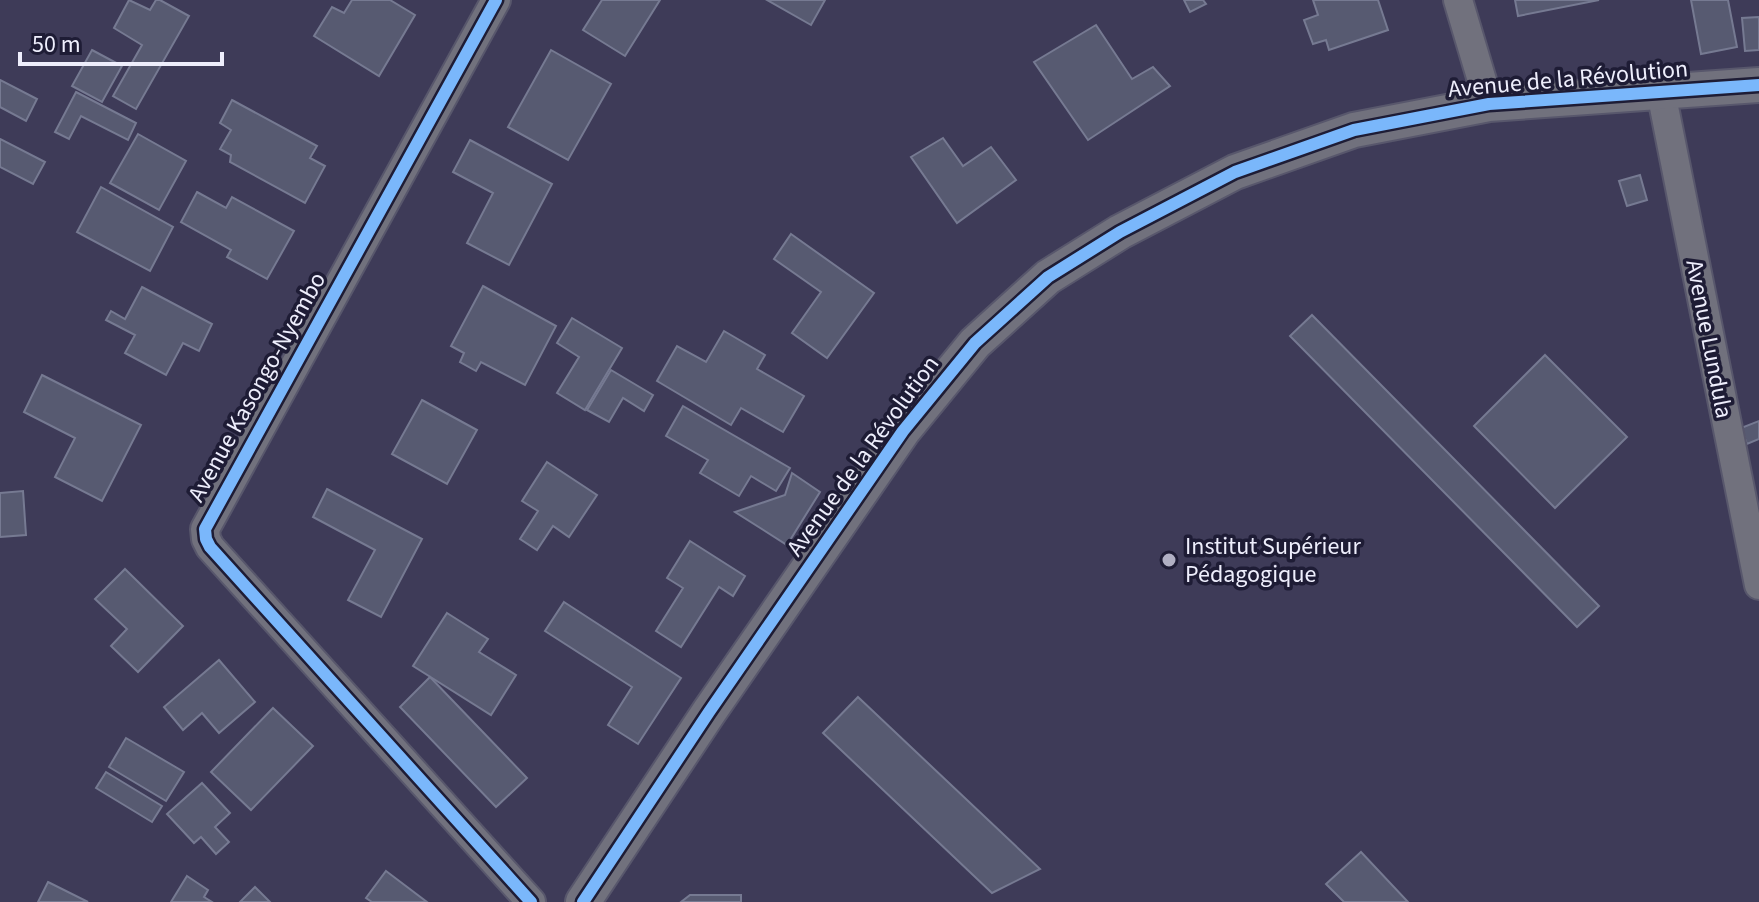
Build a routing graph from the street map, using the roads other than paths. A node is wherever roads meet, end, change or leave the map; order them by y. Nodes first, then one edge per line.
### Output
1 (496, 0) edge
2 (1458, 0) edge
3 (1759, 85) edge
4 (1661, 92) junction
5 (1489, 104) junction
6 (1757, 568) edge
7 (531, 902) edge
8 (583, 902) edge

1 - 7 street, Avenue Kasongo-Nyembo
2 - 5 street
3 - 4 street, Avenue de la Révolution
4 - 5 street, Avenue de la Révolution
4 - 6 street, Avenue Lundula
5 - 8 street, Avenue de la Révolution

